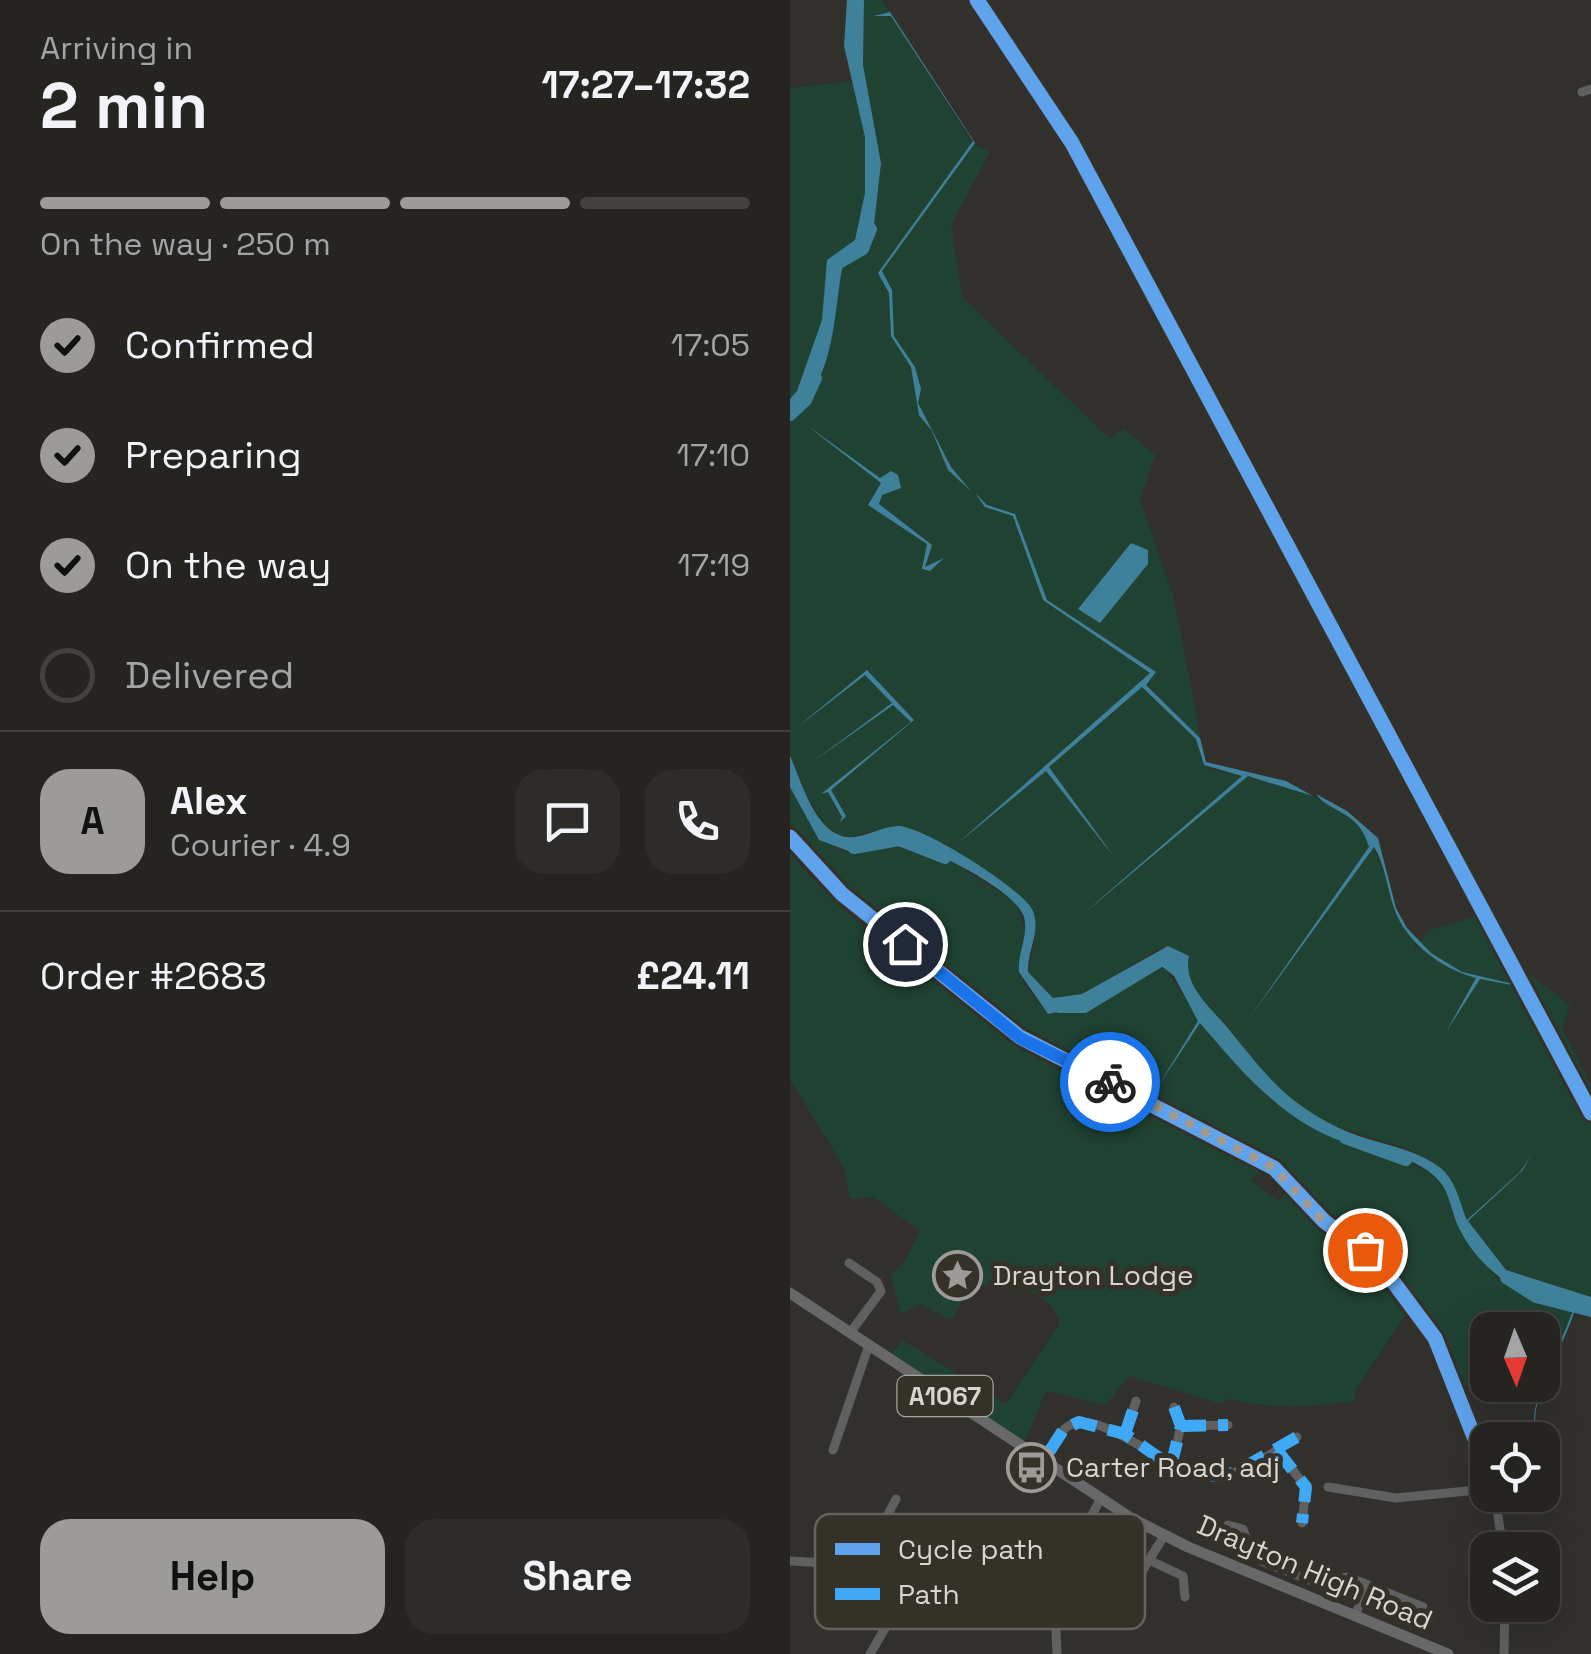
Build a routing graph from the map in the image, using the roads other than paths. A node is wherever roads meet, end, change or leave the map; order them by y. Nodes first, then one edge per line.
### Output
1 (790, 837) edge
2 (854, 1263) dead end
3 (790, 1292) edge
4 (850, 1332) junction
5 (869, 1345) junction
6 (1136, 1401) dead end
7 (1174, 1407) dead end
8 (1228, 1425) dead end
9 (1182, 1426) junction
10 (1470, 1426) edge
11 (1125, 1434) junction
12 (1297, 1437) dead end
13 (833, 1450) dead end
14 (1278, 1450) junction
15 (1043, 1462) junction
16 (1170, 1466) junction
17 (1332, 1491) dead end
18 (1470, 1492) edge
19 (896, 1500) dead end
20 (1100, 1500) junction
21 (1291, 1507) dead end
22 (1305, 1509) junction
23 (889, 1514) edge
24 (1093, 1514) edge
25 (1125, 1514) edge
26 (1302, 1524) dead end
27 (1145, 1525) edge
28 (1228, 1525) dead end
29 (1164, 1536) junction
30 (790, 1561) edge
31 (1150, 1561) junction
32 (815, 1562) edge
33 (1145, 1568) edge
34 (1367, 1584) junction
35 (1185, 1597) dead end
36 (1423, 1607) dead end
37 (1355, 1616) junction
38 (1505, 1622) edge
39 (885, 1629) edge
40 (1056, 1629) edge
41 (870, 1654) edge
42 (1057, 1654) edge
43 (1448, 1654) edge
44 (1504, 1654) edge

1 - 10 street
2 - 4 street
3 - 4 main road, Drayton High Road / A1067
4 - 5 main road, Drayton High Road / A1067
5 - 13 street
5 - 15 main road, Drayton High Road / A1067
6 - 11 street
7 - 9 street
8 - 9 street
9 - 16 street
11 - 15 street
11 - 16 street
12 - 14 street
14 - 16 street
14 - 22 street
15 - 20 main road, Drayton High Road / A1067
17 - 18 street
19 - 23 street
20 - 24 street
20 - 25 main road, Drayton High Road / A1067
21 - 22 street
22 - 26 street
27 - 29 main road, Drayton High Road / A1067
28 - 34 street
29 - 31 street, Drayton High Road
29 - 37 main road, Drayton High Road / A1067
30 - 32 street
31 - 33 street, Drayton High Road
31 - 35 street, Drayton High Road
34 - 36 street
34 - 37 street
37 - 43 main road, Drayton High Road / A1067
38 - 44 street
39 - 41 street
40 - 42 street

